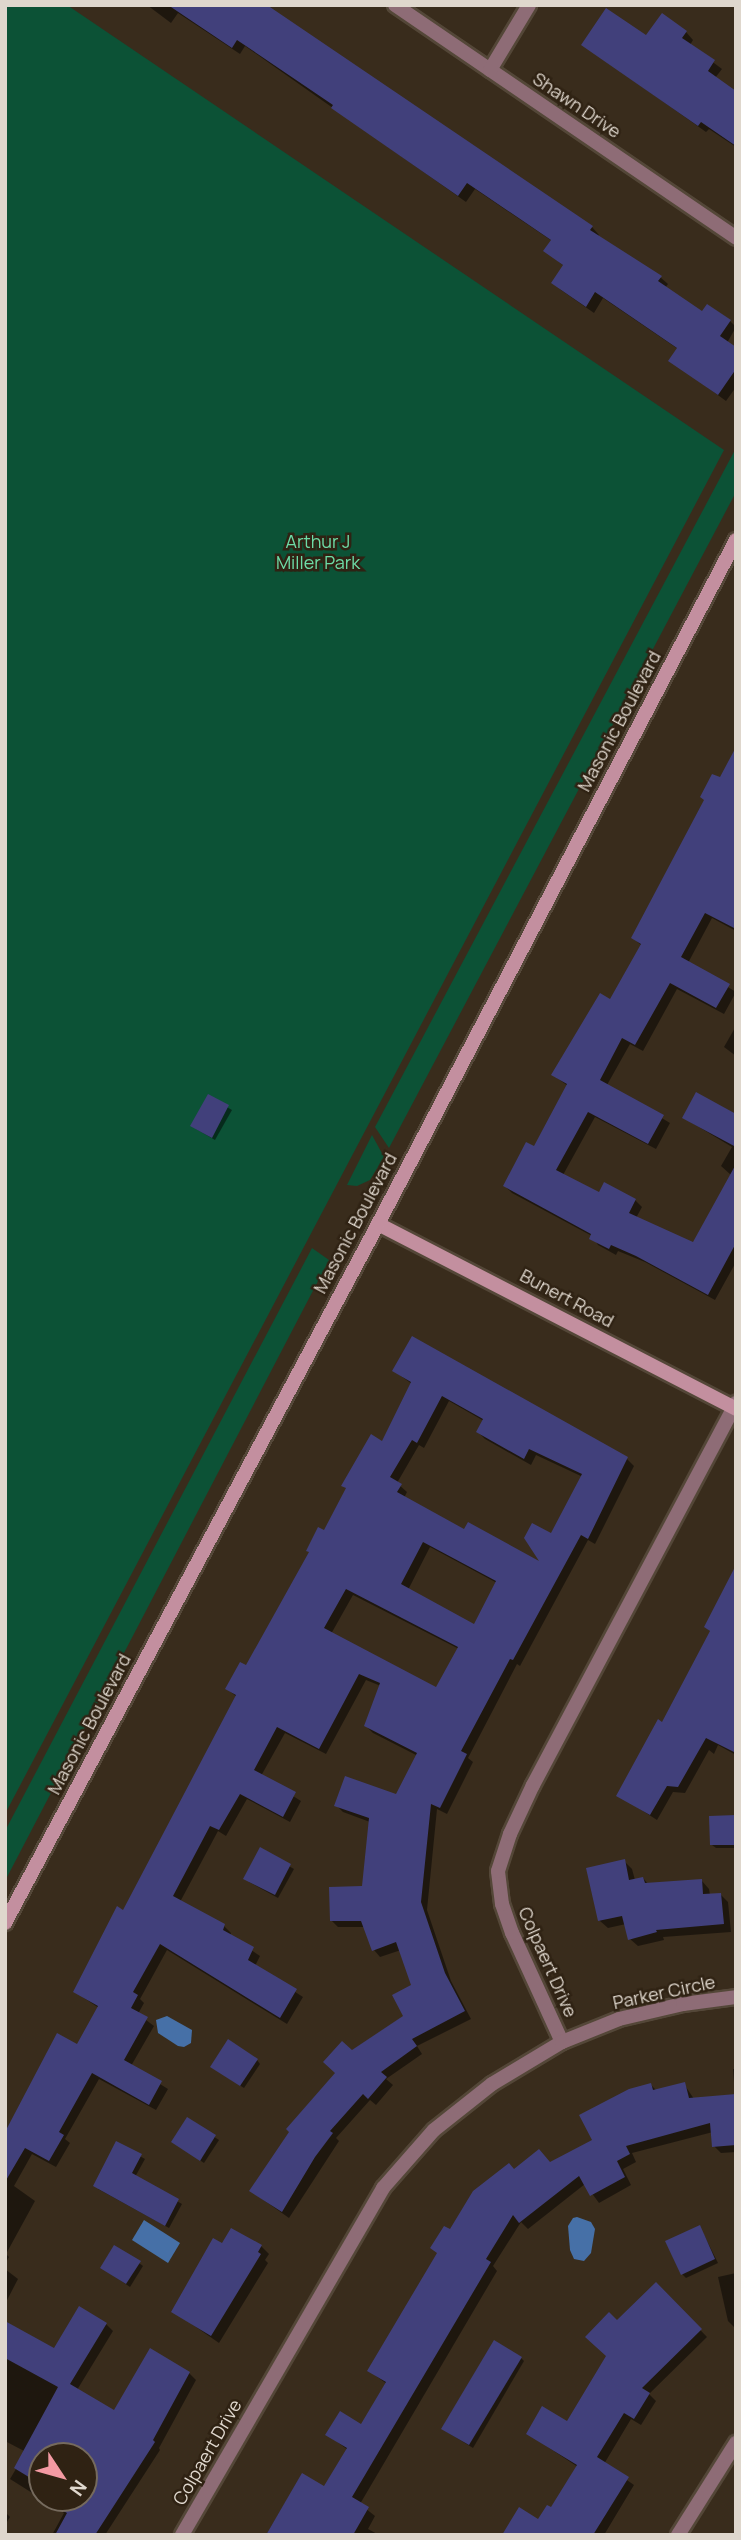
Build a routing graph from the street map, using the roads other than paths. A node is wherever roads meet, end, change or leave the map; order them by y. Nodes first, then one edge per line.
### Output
1 (395, 5) edge
2 (529, 5) edge
3 (491, 70) junction
4 (736, 238) edge
5 (736, 540) edge
6 (378, 1224) junction
7 (735, 1406) edge
8 (5, 1923) edge
9 (736, 1997) edge
10 (562, 2042) junction
11 (736, 2443) edge
12 (182, 2535) edge
13 (678, 2535) edge

1 - 3 street, Shawn Drive
2 - 3 street
3 - 4 street, Shawn Drive
5 - 6 street, Masonic Boulevard
6 - 7 street, Bunert Road
6 - 8 street, Masonic Boulevard
7 - 10 street, Colpaert Drive
9 - 10 street, Parker Circle
10 - 12 street, Colpaert Drive
11 - 13 street

